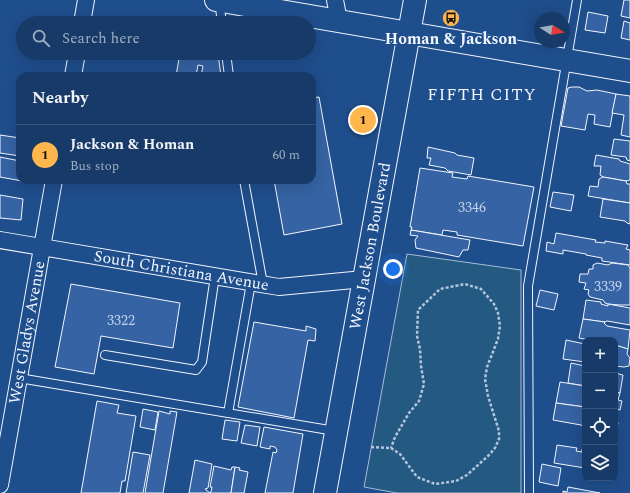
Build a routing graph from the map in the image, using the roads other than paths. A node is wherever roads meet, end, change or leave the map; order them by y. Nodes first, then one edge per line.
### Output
1 (86, 0) edge
2 (217, 0) edge
3 (335, 0) edge
4 (415, 0) edge
5 (577, 0) edge
6 (83, 16) edge
7 (220, 16) edge
8 (310, 16) edge
9 (316, 17) edge
10 (339, 21) junction
11 (409, 33) junction
12 (75, 60) edge
13 (227, 60) edge
14 (566, 60) junction
15 (630, 70) edge
16 (73, 72) edge
17 (228, 72) edge
18 (53, 184) edge
19 (244, 184) edge
20 (0, 240) edge
21 (42, 247) junction
22 (215, 276) junction
23 (364, 279) junction
24 (257, 284) junction
25 (105, 355) dead end
26 (19, 378) junction
27 (228, 413) junction
28 (336, 431) junction
29 (0, 485) edge
30 (325, 493) edge
31 (529, 493) edge

1 - 6 street
2 - 7 lane
2 - 8 street
3 - 10 street
4 - 11 street, West Jackson Boulevard
5 - 14 lane
9 - 10 street
10 - 11 street
11 - 14 street
11 - 23 street, West Jackson Boulevard
12 - 16 street
13 - 17 lane
14 - 15 street
14 - 31 lane
18 - 21 street, West Gladys Avenue
19 - 24 lane
20 - 21 street, South Christiana Avenue
21 - 22 street, South Christiana Avenue
21 - 26 street, West Gladys Avenue
22 - 24 street, South Christiana Avenue
22 - 25 lane
23 - 24 street, South Christiana Avenue
23 - 28 street, West Jackson Boulevard
24 - 27 lane
26 - 27 lane
26 - 29 street, West Gladys Avenue
27 - 28 lane
28 - 30 street, West Jackson Boulevard

